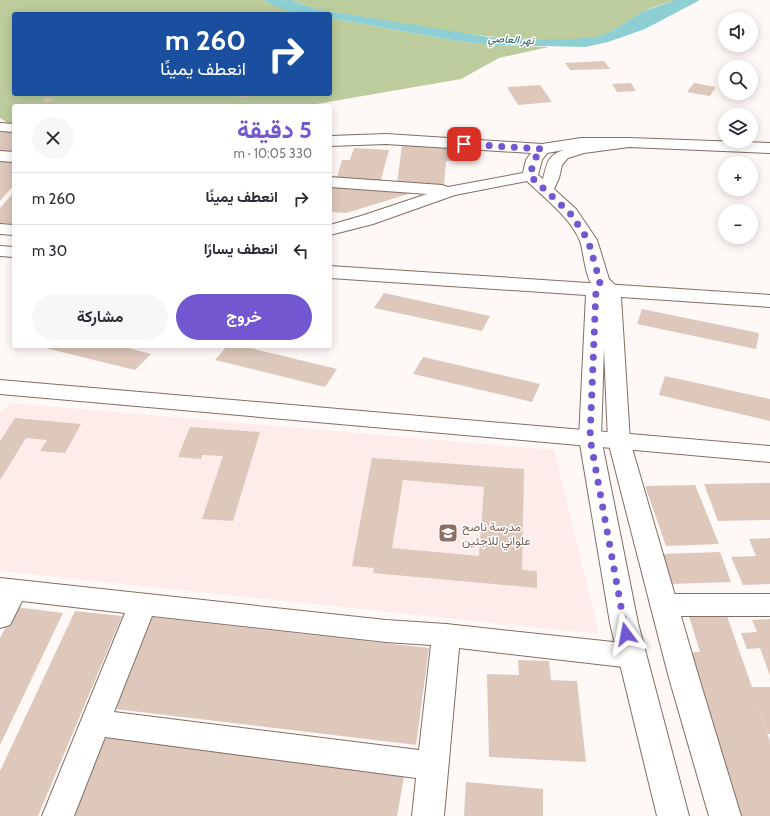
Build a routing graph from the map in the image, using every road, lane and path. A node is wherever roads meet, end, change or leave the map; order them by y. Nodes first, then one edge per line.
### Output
1 (0, 128) edge
2 (12, 128) edge
3 (332, 141) edge
4 (625, 143) junction
5 (770, 148) edge
6 (542, 149) junction
7 (0, 156) edge
8 (12, 157) edge
9 (530, 176) junction
10 (332, 182) edge
11 (545, 190) junction
12 (451, 191) junction
13 (0, 229) edge
14 (332, 229) edge
15 (12, 230) edge
16 (0, 251) edge
17 (12, 252) edge
18 (332, 272) edge
19 (602, 287) junction
20 (770, 301) edge
21 (8, 388) edge
22 (0, 402) edge
23 (590, 438) junction
24 (619, 441) junction
25 (770, 454) edge
26 (7, 589) edge
27 (143, 604) junction
28 (664, 605) junction
29 (770, 605) edge
30 (0, 617) edge
31 (446, 634) junction
32 (632, 656) junction
33 (96, 723) junction
34 (432, 766) junction
35 (58, 816) edge
36 (428, 816) edge
37 (673, 816) edge
38 (724, 816) edge

1 - 2 street
3 - 6 street
4 - 5 street
4 - 6 street
4 - 11 street
6 - 9 street
7 - 8 street
9 - 11 street
9 - 12 street
10 - 12 street
11 - 19 street
12 - 14 street
13 - 15 street
16 - 17 street
18 - 19 street
19 - 20 street
19 - 23 street
19 - 24 street
21 - 22 street
21 - 23 street
23 - 24 street
23 - 32 street
24 - 25 street
24 - 28 street
26 - 27 street
26 - 30 street
27 - 31 street
27 - 33 street
28 - 29 street
28 - 38 street
31 - 32 street
31 - 34 street
32 - 37 street
33 - 34 street
33 - 35 street
34 - 36 street

